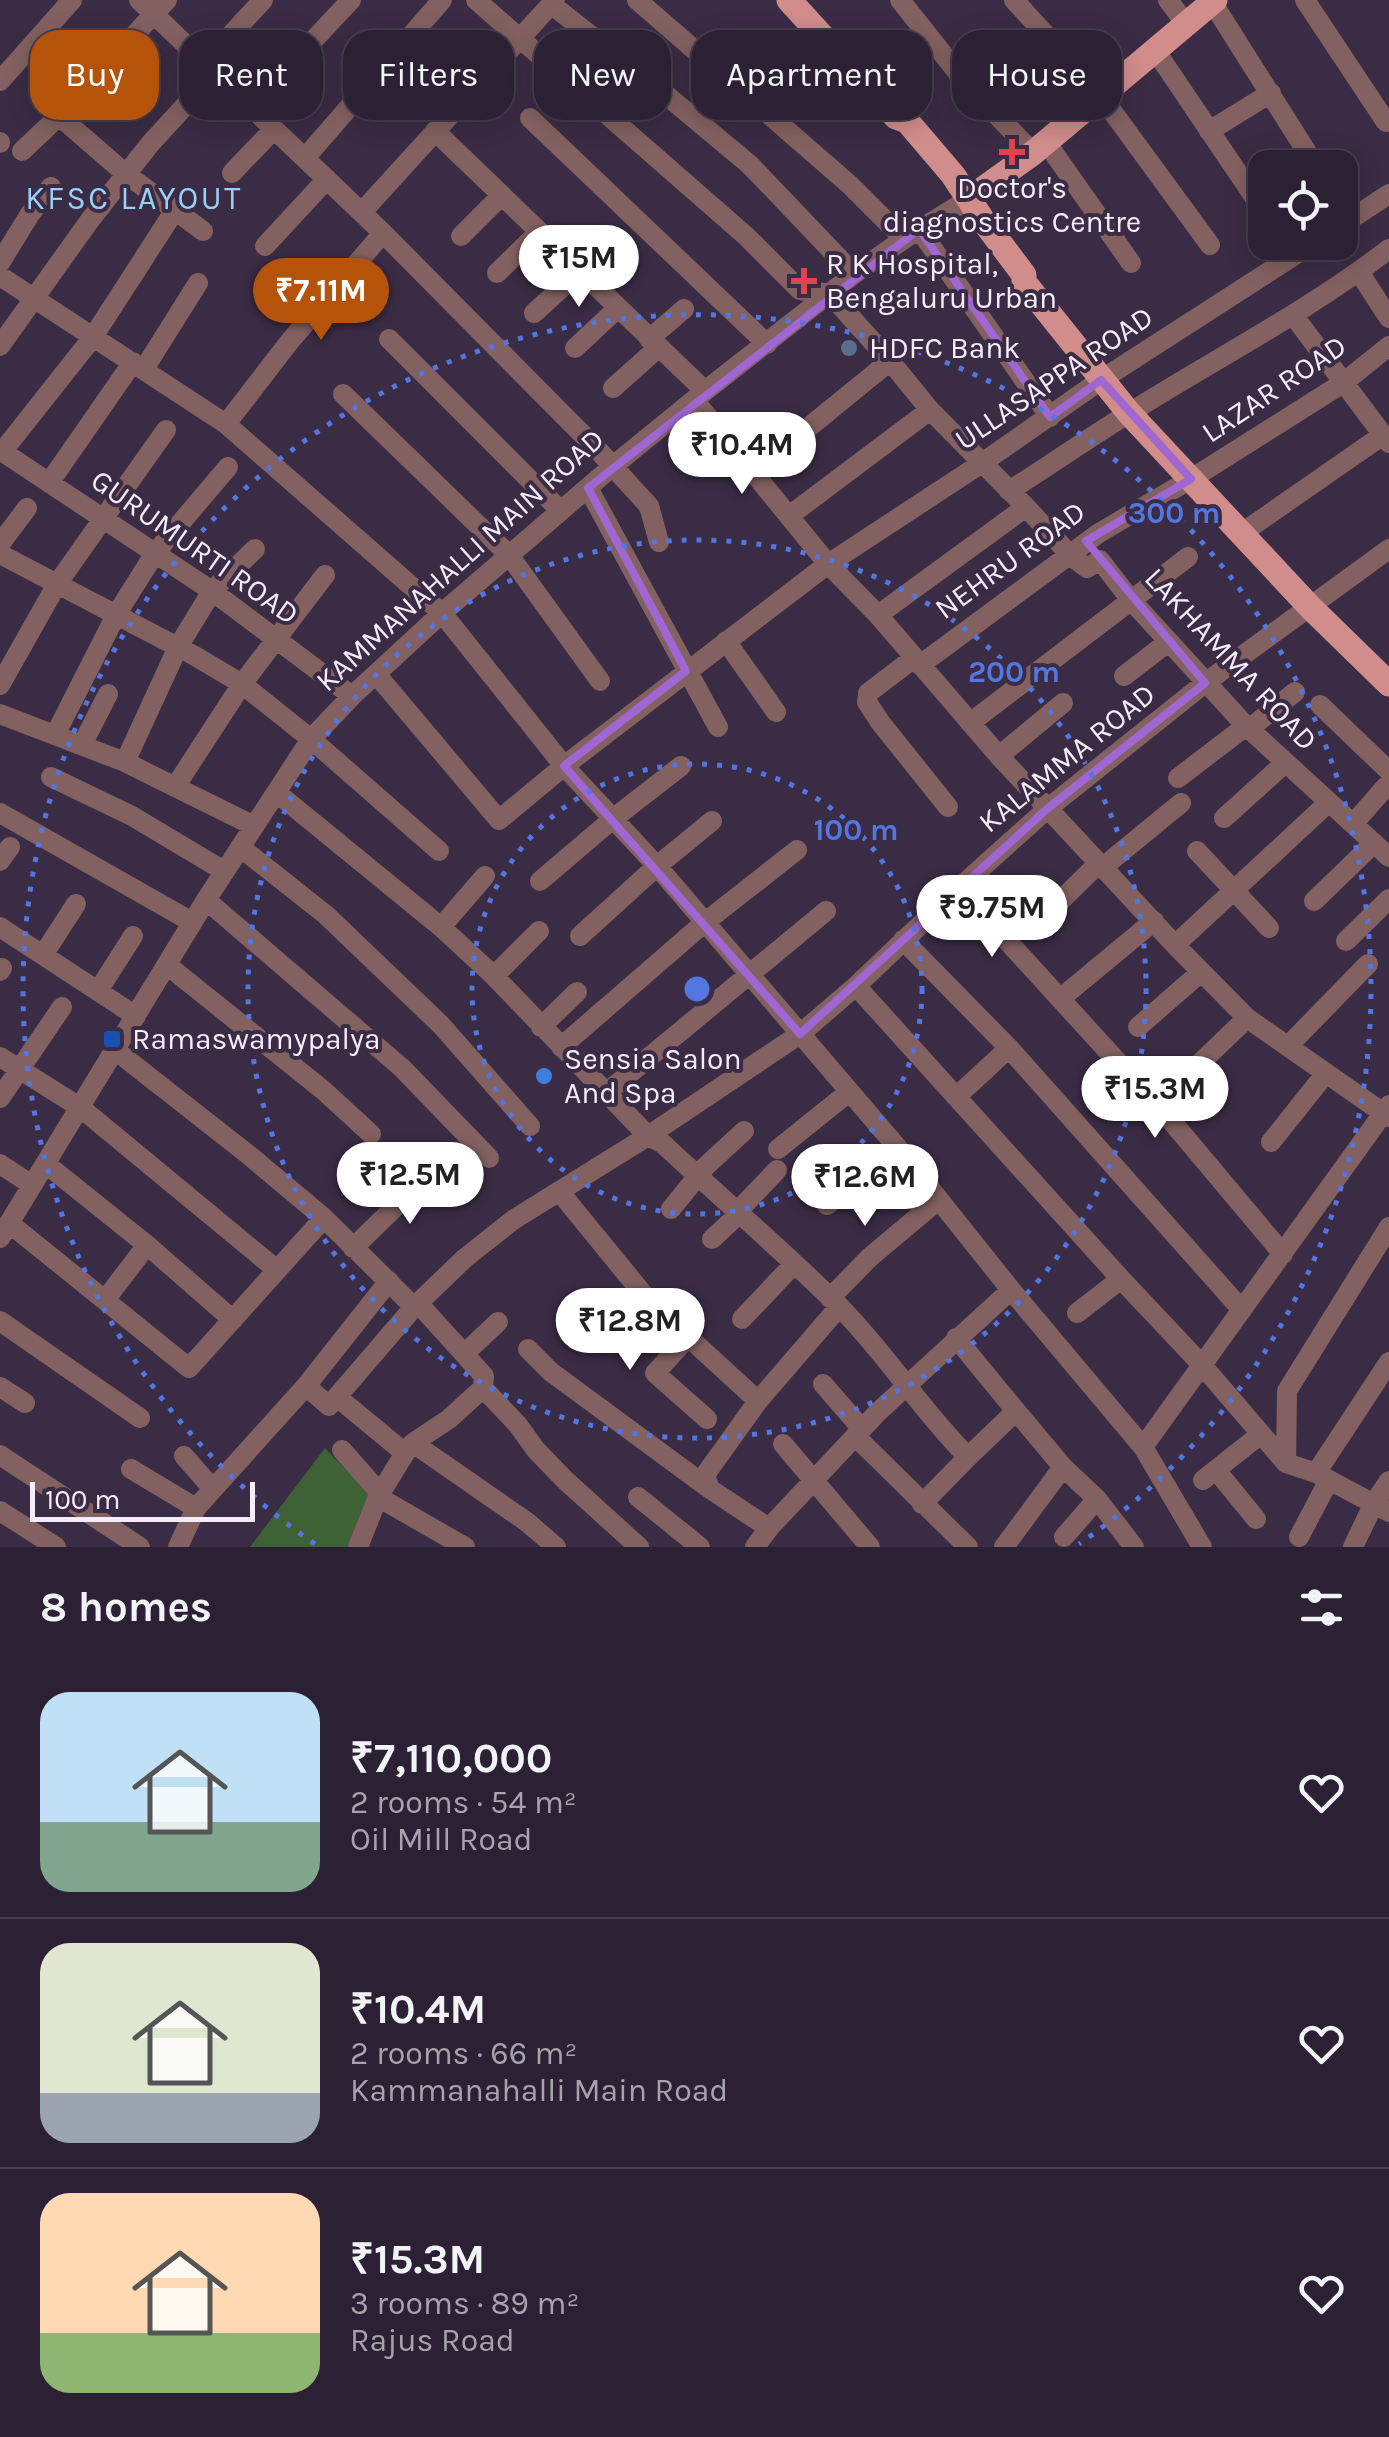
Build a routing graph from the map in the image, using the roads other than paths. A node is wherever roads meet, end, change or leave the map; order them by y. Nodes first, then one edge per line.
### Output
1 (72, 0) edge
2 (263, 0) edge
3 (351, 0) edge
4 (442, 0) edge
5 (476, 0) edge
6 (637, 0) edge
7 (789, 0) edge
8 (900, 0) edge
9 (1168, 0) edge
10 (1305, 0) edge
11 (1213, 1) edge
12 (1020, 2) edge
13 (554, 3) edge
14 (153, 5) edge
15 (1186, 24) junction
16 (132, 30) edge
17 (240, 30) edge
18 (323, 30) edge
19 (1044, 30) edge
20 (179, 34) edge
21 (519, 38) junction
22 (1155, 50) junction
23 (1122, 78) edge
24 (0, 81) edge
25 (1271, 93) junction
26 (179, 107) edge
27 (530, 118) dead end
28 (55, 120) edge
29 (64, 120) edge
30 (265, 120) edge
31 (1072, 120) edge
32 (1119, 120) edge
33 (1386, 122) dead end
34 (274, 129) junction
35 (435, 131) junction
36 (1208, 131) junction
37 (1040, 147) junction
38 (22, 150) dead end
39 (1306, 150) edge
40 (305, 158) junction
41 (126, 174) junction
42 (232, 174) dead end
43 (327, 180) junction
44 (51, 187) dead end
45 (1248, 189) edge
46 (1389, 194) edge
47 (502, 195) junction
48 (964, 202) junction
49 (175, 210) junction
50 (362, 212) junction
51 (1358, 214) edge
52 (203, 231) dead end
53 (540, 232) junction
54 (383, 233) junction
55 (912, 234) junction
56 (461, 236) dead end
57 (1210, 245) dead end
58 (265, 246) dead end
59 (1389, 250) edge
60 (1286, 260) edge
61 (0, 262) edge
62 (1131, 262) dead end
63 (580, 270) junction
64 (1359, 272) junction
65 (497, 273) dead end
66 (854, 274) junction
67 (0, 276) edge
68 (198, 283) dead end
69 (830, 294) junction
70 (34, 299) junction
71 (618, 308) junction
72 (684, 309) dead end
73 (534, 313) dead end
74 (1292, 315) junction
75 (1389, 318) edge
76 (93, 337) junction
77 (390, 340) dead end
78 (654, 343) junction
79 (767, 344) junction
80 (0, 346) edge
81 (1389, 346) edge
82 (575, 348) dead end
83 (890, 362) junction
84 (139, 365) junction
85 (1101, 380) junction
86 (1343, 383) junction
87 (613, 388) dead end
88 (343, 394) dead end
89 (700, 395) junction
90 (930, 410) junction
91 (1129, 413) junction
92 (1050, 416) junction
93 (226, 424) junction
94 (166, 430) dead end
95 (1386, 439) edge
96 (1, 451) edge
97 (982, 464) junction
98 (613, 466) junction
99 (228, 467) dead end
100 (754, 472) junction
101 (1191, 479) junction
102 (49, 483) junction
103 (588, 488) junction
104 (1009, 491) junction
105 (1026, 507) junction
106 (27, 508) dead end
107 (561, 511) junction
108 (789, 516) junction
109 (104, 519) junction
110 (1242, 533) junction
111 (659, 542) dead end
112 (0, 544) edge
113 (255, 548) dead end
114 (0, 554) edge
115 (156, 554) junction
116 (509, 555) junction
117 (1071, 556) junction
118 (1386, 556) edge
119 (1188, 557) dead end
120 (828, 564) junction
121 (325, 575) dead end
122 (57, 584) junction
123 (212, 591) junction
124 (1130, 599) junction
125 (1310, 607) junction
126 (442, 614) junction
127 (116, 615) junction
128 (878, 615) junction
129 (277, 639) junction
130 (726, 641) junction
131 (1168, 642) junction
132 (178, 647) junction
133 (917, 662) junction
134 (686, 672) junction
135 (376, 674) junction
136 (1124, 676) dead end
137 (600, 681) dead end
138 (1205, 683) junction
139 (242, 684) junction
140 (1389, 684) edge
141 (0, 685) edge
142 (1295, 692) dead end
143 (108, 694) dead end
144 (352, 696) junction
145 (1063, 704) dead end
146 (1320, 705) dead end
147 (776, 712) dead end
148 (0, 714) edge
149 (970, 723) junction
150 (718, 727) dead end
151 (1247, 728) junction
152 (54, 735) junction
153 (311, 739) junction
154 (82, 746) junction
155 (999, 756) junction
156 (124, 762) junction
157 (1284, 763) junction
158 (564, 766) junction
159 (681, 766) dead end
160 (1389, 771) edge
161 (51, 777) dead end
162 (1178, 778) dead end
163 (1389, 783) edge
164 (174, 787) junction
165 (276, 793) junction
166 (1329, 802) junction
167 (1181, 803) dead end
168 (948, 807) dead end
169 (1047, 809) junction
170 (0, 814) edge
171 (614, 818) junction
172 (1224, 818) dead end
173 (712, 821) dead end
174 (1353, 824) junction
175 (254, 826) junction
176 (240, 847) junction
177 (797, 850) dead end
178 (1381, 850) edge
179 (439, 851) dead end
180 (1197, 851) dead end
181 (1101, 865) junction
182 (657, 866) junction
183 (224, 871) junction
184 (485, 876) dead end
185 (540, 881) dead end
186 (958, 888) junction
187 (1234, 889) junction
188 (206, 900) junction
189 (1389, 900) edge
190 (1314, 901) dead end
191 (76, 904) dead end
192 (1054, 907) dead end
193 (826, 911) dead end
194 (1154, 921) junction
195 (192, 922) junction
196 (704, 923) junction
197 (0, 927) edge
198 (441, 927) junction
199 (1269, 928) dead end
200 (539, 931) dead end
201 (134, 936) dead end
202 (580, 936) dead end
203 (903, 940) junction
204 (1346, 941) dead end
205 (1176, 945) junction
206 (43, 955) junction
207 (1368, 964) dead end
208 (168, 965) junction
209 (1202, 972) junction
210 (748, 974) junction
211 (494, 976) junction
212 (856, 986) junction
213 (98, 991) junction
214 (577, 992) dead end
215 (1061, 998) junction
216 (62, 1007) dead end
217 (136, 1016) junction
218 (1248, 1018) junction
219 (542, 1027) junction
220 (1138, 1027) dead end
221 (800, 1034) junction
222 (1288, 1046) junction
223 (561, 1047) junction
224 (1009, 1048) junction
225 (115, 1050) junction
226 (0, 1057) edge
227 (1196, 1067) dead end
228 (18, 1069) junction
229 (1326, 1073) junction
230 (606, 1092) junction
231 (848, 1092) junction
232 (956, 1097) junction
233 (0, 1098) edge
234 (80, 1108) junction
235 (1387, 1112) edge
236 (530, 1126) dead end
237 (744, 1131) dead end
238 (370, 1134) dead end
239 (648, 1136) junction
240 (1271, 1142) dead end
241 (896, 1147) junction
242 (489, 1158) dead end
243 (0, 1164) edge
244 (46, 1164) junction
245 (432, 1171) dead end
246 (698, 1177) junction
247 (32, 1185) junction
248 (559, 1190) junction
249 (938, 1200) junction
250 (827, 1205) dead end
251 (671, 1209) dead end
252 (739, 1212) junction
253 (324, 1218) junction
254 (1389, 1227) edge
255 (5, 1231) edge
256 (712, 1239) dead end
257 (147, 1245) junction
258 (354, 1248) junction
259 (1282, 1254) junction
260 (794, 1264) junction
261 (277, 1270) junction
262 (1121, 1279) junction
263 (388, 1281) junction
264 (1010, 1290) junction
265 (105, 1300) junction
266 (648, 1300) junction
267 (834, 1302) junction
268 (416, 1305) junction
269 (1242, 1310) junction
270 (1077, 1313) dead end
271 (742, 1319) dead end
272 (233, 1320) junction
273 (0, 1321) edge
274 (498, 1322) dead end
275 (688, 1337) junction
276 (956, 1338) junction
277 (605, 1343) dead end
278 (528, 1348) dead end
279 (464, 1354) junction
280 (1389, 1362) edge
281 (1202, 1365) junction
282 (823, 1384) dead end
283 (907, 1384) junction
284 (306, 1386) junction
285 (0, 1387) edge
286 (482, 1388) junction
287 (337, 1397) junction
288 (758, 1401) junction
289 (25, 1402) dead end
290 (1016, 1411) junction
291 (140, 1418) dead end
292 (707, 1419) dead end
293 (858, 1432) junction
294 (1261, 1434) junction
295 (783, 1444) dead end
296 (1143, 1446) junction
297 (409, 1448) junction
298 (342, 1450) dead end
299 (0, 1455) edge
300 (184, 1456) dead end
301 (968, 1457) junction
302 (1286, 1463) junction
303 (1063, 1467) junction
304 (132, 1469) dead end
305 (1322, 1476) junction
306 (1389, 1481) edge
307 (812, 1482) junction
308 (212, 1488) junction
309 (710, 1489) junction
310 (379, 1495) junction
311 (638, 1497) dead end
312 (1096, 1499) junction
313 (922, 1504) junction
314 (196, 1508) junction
315 (1381, 1508) edge
316 (0, 1512) edge
317 (1256, 1519) dead end
318 (769, 1528) junction
319 (1064, 1537) dead end
320 (1299, 1537) dead end
321 (861, 1544) edge
322 (56, 1547) edge
323 (140, 1547) edge
324 (178, 1547) edge
325 (358, 1547) edge
326 (464, 1547) edge
327 (556, 1547) edge
328 (639, 1547) edge
329 (700, 1547) edge
330 (755, 1547) edge
331 (968, 1547) edge
332 (1004, 1547) edge
333 (1134, 1547) edge
334 (1202, 1547) edge
335 (1353, 1547) edge

1 - 24 street
2 - 17 street
3 - 18 street
4 - 40 street
5 - 21 street
6 - 55 street
7 - 48 main road
8 - 37 street
9 - 15 street
10 - 33 street
11 - 15 main road, KAMMANAHALLI MAIN ROAD
11 - 25 street
12 - 19 street
13 - 21 street
13 - 66 street
14 - 16 street
14 - 20 street
15 - 22 main road, KAMMANAHALLI MAIN ROAD
21 - 35 street
21 - 69 street
22 - 23 main road, KAMMANAHALLI MAIN ROAD
22 - 36 street
25 - 36 street
25 - 39 street
26 - 41 street
27 - 79 street
28 - 38 street
29 - 41 street
30 - 34 street
31 - 37 main road, KAMMANAHALLI MAIN ROAD
32 - 57 street
34 - 40 street
34 - 42 street
35 - 47 street
35 - 50 street
36 - 45 street
37 - 48 main road, KAMMANAHALLI MAIN ROAD
37 - 62 street
40 - 43 street
41 - 49 street
41 - 70 street
43 - 50 street
43 - 58 street
44 - 61 street
46 - 51 street
47 - 53 street
47 - 56 street
48 - 55 street, KAMMANAHALLI MAIN ROAD
48 - 85 main road
49 - 52 street
49 - 76 street
50 - 54 street
53 - 63 street
53 - 65 street
54 - 93 street
54 - 98 street
55 - 66 street, KAMMANAHALLI MAIN ROAD
55 - 92 street
59 - 64 street
60 - 85 street, ULLASAPPA ROAD
63 - 71 street
63 - 73 street
64 - 74 street
64 - 75 street
66 - 69 street, KAMMANAHALLI MAIN ROAD
67 - 70 street
68 - 84 street
69 - 79 street, KAMMANAHALLI MAIN ROAD
69 - 83 street, LAKHAMMA ROAD
70 - 76 street
70 - 80 street
71 - 78 street
71 - 82 street
72 - 78 street
74 - 86 street
74 - 91 street
76 - 84 street
76 - 96 street
77 - 107 street
78 - 87 street
78 - 89 street
79 - 89 street, KAMMANAHALLI MAIN ROAD
81 - 86 street, LAZAR ROAD
83 - 90 street, LAKHAMMA ROAD
83 - 100 street
84 - 93 street
84 - 102 street
85 - 91 main road
85 - 92 street, ULLASAPPA ROAD
86 - 95 street
86 - 101 street, LAZAR ROAD
88 - 116 street
89 - 98 street, KAMMANAHALLI MAIN ROAD
89 - 100 street
90 - 97 street, LAKHAMMA ROAD
90 - 108 street
91 - 101 main road
91 - 104 street
92 - 97 street, ULLASAPPA ROAD
93 - 126 street
94 - 109 street
95 - 110 street
96 - 102 street, GURUMURTI ROAD
97 - 104 street, LAKHAMMA ROAD
97 - 120 street, ULLASAPPA ROAD
98 - 103 street, KAMMANAHALLI MAIN ROAD
98 - 111 street
99 - 115 street
100 - 108 street
101 - 110 main road
101 - 117 street, NEHRU ROAD
102 - 109 street, GURUMURTI ROAD
103 - 107 street, KAMMANAHALLI MAIN ROAD
103 - 134 street
104 - 105 street, LAKHAMMA ROAD
105 - 117 street, LAKHAMMA ROAD
105 - 128 street
106 - 112 street
107 - 116 street, KAMMANAHALLI MAIN ROAD
108 - 120 street
109 - 115 street, GURUMURTI ROAD
109 - 122 street
110 - 125 main road
113 - 123 street
114 - 122 street
115 - 123 street, GURUMURTI ROAD
115 - 127 street
116 - 126 street, KAMMANAHALLI MAIN ROAD
116 - 137 street
117 - 124 street, LAKHAMMA ROAD
117 - 133 street, NEHRU ROAD
118 - 125 street, KALAMMA ROAD
119 - 124 street
120 - 128 street
120 - 130 street, ULLASAPPA ROAD
121 - 129 street
122 - 127 street
122 - 141 street
123 - 129 street, GURUMURTI ROAD
123 - 132 street
124 - 131 street, LAKHAMMA ROAD
124 - 149 street
125 - 138 street, KALAMMA ROAD
125 - 140 main road
126 - 135 street, KAMMANAHALLI MAIN ROAD
126 - 158 street
127 - 132 street
127 - 152 street
128 - 133 street
129 - 139 street
129 - 144 street, GURUMURTI ROAD
130 - 134 street, ULLASAPPA ROAD
130 - 147 street
131 - 136 street
131 - 138 street, LAKHAMMA ROAD
132 - 139 street
132 - 156 street
133 - 149 street
133 - 168 street, NEHRU ROAD
134 - 150 street
134 - 158 street, ULLASAPPA ROAD
135 - 144 street, KAMMANAHALLI MAIN ROAD
135 - 158 street, ULLASAPPA ROAD
138 - 151 street, LAKHAMMA ROAD
138 - 169 street, KALAMMA ROAD
139 - 153 street
139 - 164 street
142 - 151 street
143 - 154 street
144 - 153 street, KAMMANAHALLI MAIN ROAD
145 - 155 street
146 - 160 street
148 - 152 street
149 - 155 street
151 - 157 street, LAKHAMMA ROAD
151 - 162 street
152 - 154 street
153 - 165 street, KAMMANAHALLI MAIN ROAD
153 - 179 street
154 - 156 street
155 - 169 street
156 - 164 street
157 - 166 street, LAKHAMMA ROAD
157 - 172 street
158 - 171 street
159 - 171 street
161 - 183 street
163 - 174 street
164 - 175 street
165 - 175 street, KAMMANAHALLI MAIN ROAD
165 - 198 street
166 - 174 street, LAKHAMMA ROAD
166 - 187 street
167 - 181 street
169 - 181 street
169 - 186 street, KALAMMA ROAD
170 - 195 street
171 - 182 street
171 - 185 street
173 - 182 street
174 - 178 street, LAKHAMMA ROAD
175 - 176 street, KAMMANAHALLI MAIN ROAD
176 - 183 street, KAMMANAHALLI MAIN ROAD
176 - 236 street
177 - 196 street
178 - 190 street
180 - 187 street
181 - 192 street
181 - 194 street
182 - 196 street
182 - 202 street
183 - 188 street, KAMMANAHALLI MAIN ROAD
184 - 198 street
186 - 203 street, KALAMMA ROAD
186 - 215 street
187 - 199 street
187 - 205 street
188 - 195 street, KAMMANAHALLI MAIN ROAD
188 - 242 street
189 - 204 street
191 - 206 street
193 - 210 street
194 - 205 street
194 - 215 street
195 - 208 street, KAMMANAHALLI MAIN ROAD
196 - 210 street
196 - 223 street
197 - 206 street
198 - 211 street
200 - 211 street
201 - 213 street
203 - 212 street, KALAMMA ROAD
203 - 224 street
205 - 209 street
206 - 213 street
207 - 222 street
208 - 217 street, KAMMANAHALLI MAIN ROAD
208 - 238 street
209 - 218 street
209 - 220 street
210 - 221 street
210 - 230 street
211 - 219 street
212 - 221 street, KALAMMA ROAD
212 - 232 street
213 - 217 street
214 - 219 street
215 - 259 street
216 - 228 street
217 - 225 street, KAMMANAHALLI MAIN ROAD
218 - 222 street
218 - 227 street
219 - 223 street
221 - 231 street
221 - 239 street, KALAMMA ROAD
222 - 229 street
223 - 230 street
224 - 232 street
224 - 269 street
225 - 234 street, KAMMANAHALLI MAIN ROAD
225 - 253 street
226 - 228 street
228 - 233 street
228 - 234 street
229 - 235 street
229 - 240 street
230 - 239 street
231 - 241 street
231 - 252 street
232 - 262 street
234 - 244 street, KAMMANAHALLI MAIN ROAD
234 - 261 street
235 - 259 street
237 - 246 street
239 - 246 street
239 - 248 street, KALAMMA ROAD
241 - 249 street
241 - 250 street
243 - 247 street
244 - 247 street, KAMMANAHALLI MAIN ROAD
244 - 257 street
245 - 258 street
246 - 251 street
246 - 252 street
247 - 255 street, KAMMANAHALLI MAIN ROAD
248 - 266 street
248 - 268 street, KALAMMA ROAD
249 - 264 street
249 - 267 street
252 - 256 street
252 - 260 street
253 - 258 street
253 - 261 street
254 - 302 street
255 - 265 street
257 - 265 street
257 - 272 street
258 - 263 street
259 - 269 street
260 - 267 street
260 - 271 street
261 - 272 street
262 - 270 street
262 - 281 street
263 - 268 street
263 - 284 street
264 - 276 street
264 - 296 street
265 - 272 street
266 - 275 street
266 - 277 street
267 - 283 street
267 - 288 street
268 - 279 street
268 - 287 street, KALAMMA ROAD
269 - 281 street
273 - 291 street
274 - 279 street
275 - 288 street
275 - 292 street
276 - 283 street
276 - 290 street
278 - 309 street
279 - 286 street
280 - 305 street
281 - 294 street
281 - 296 street
282 - 293 street
283 - 293 street
283 - 301 street
284 - 287 street
284 - 308 street
285 - 289 street
286 - 297 street
286 - 328 street
287 - 297 street
288 - 309 street
290 - 301 street
290 - 303 street
293 - 307 street
293 - 313 street
294 - 302 street
294 - 317 street
295 - 307 street
296 - 334 street
297 - 310 street
297 - 327 street
298 - 310 street
299 - 323 street
300 - 308 street
301 - 313 street
302 - 305 street
303 - 312 street
303 - 332 street
304 - 314 street
305 - 315 street
305 - 320 street
306 - 315 street
307 - 318 street
307 - 321 street
308 - 314 street
309 - 318 street
310 - 325 street
310 - 326 street
311 - 329 street
312 - 319 street
312 - 333 street
313 - 331 street
314 - 324 street
315 - 335 street
316 - 322 street
318 - 330 street

